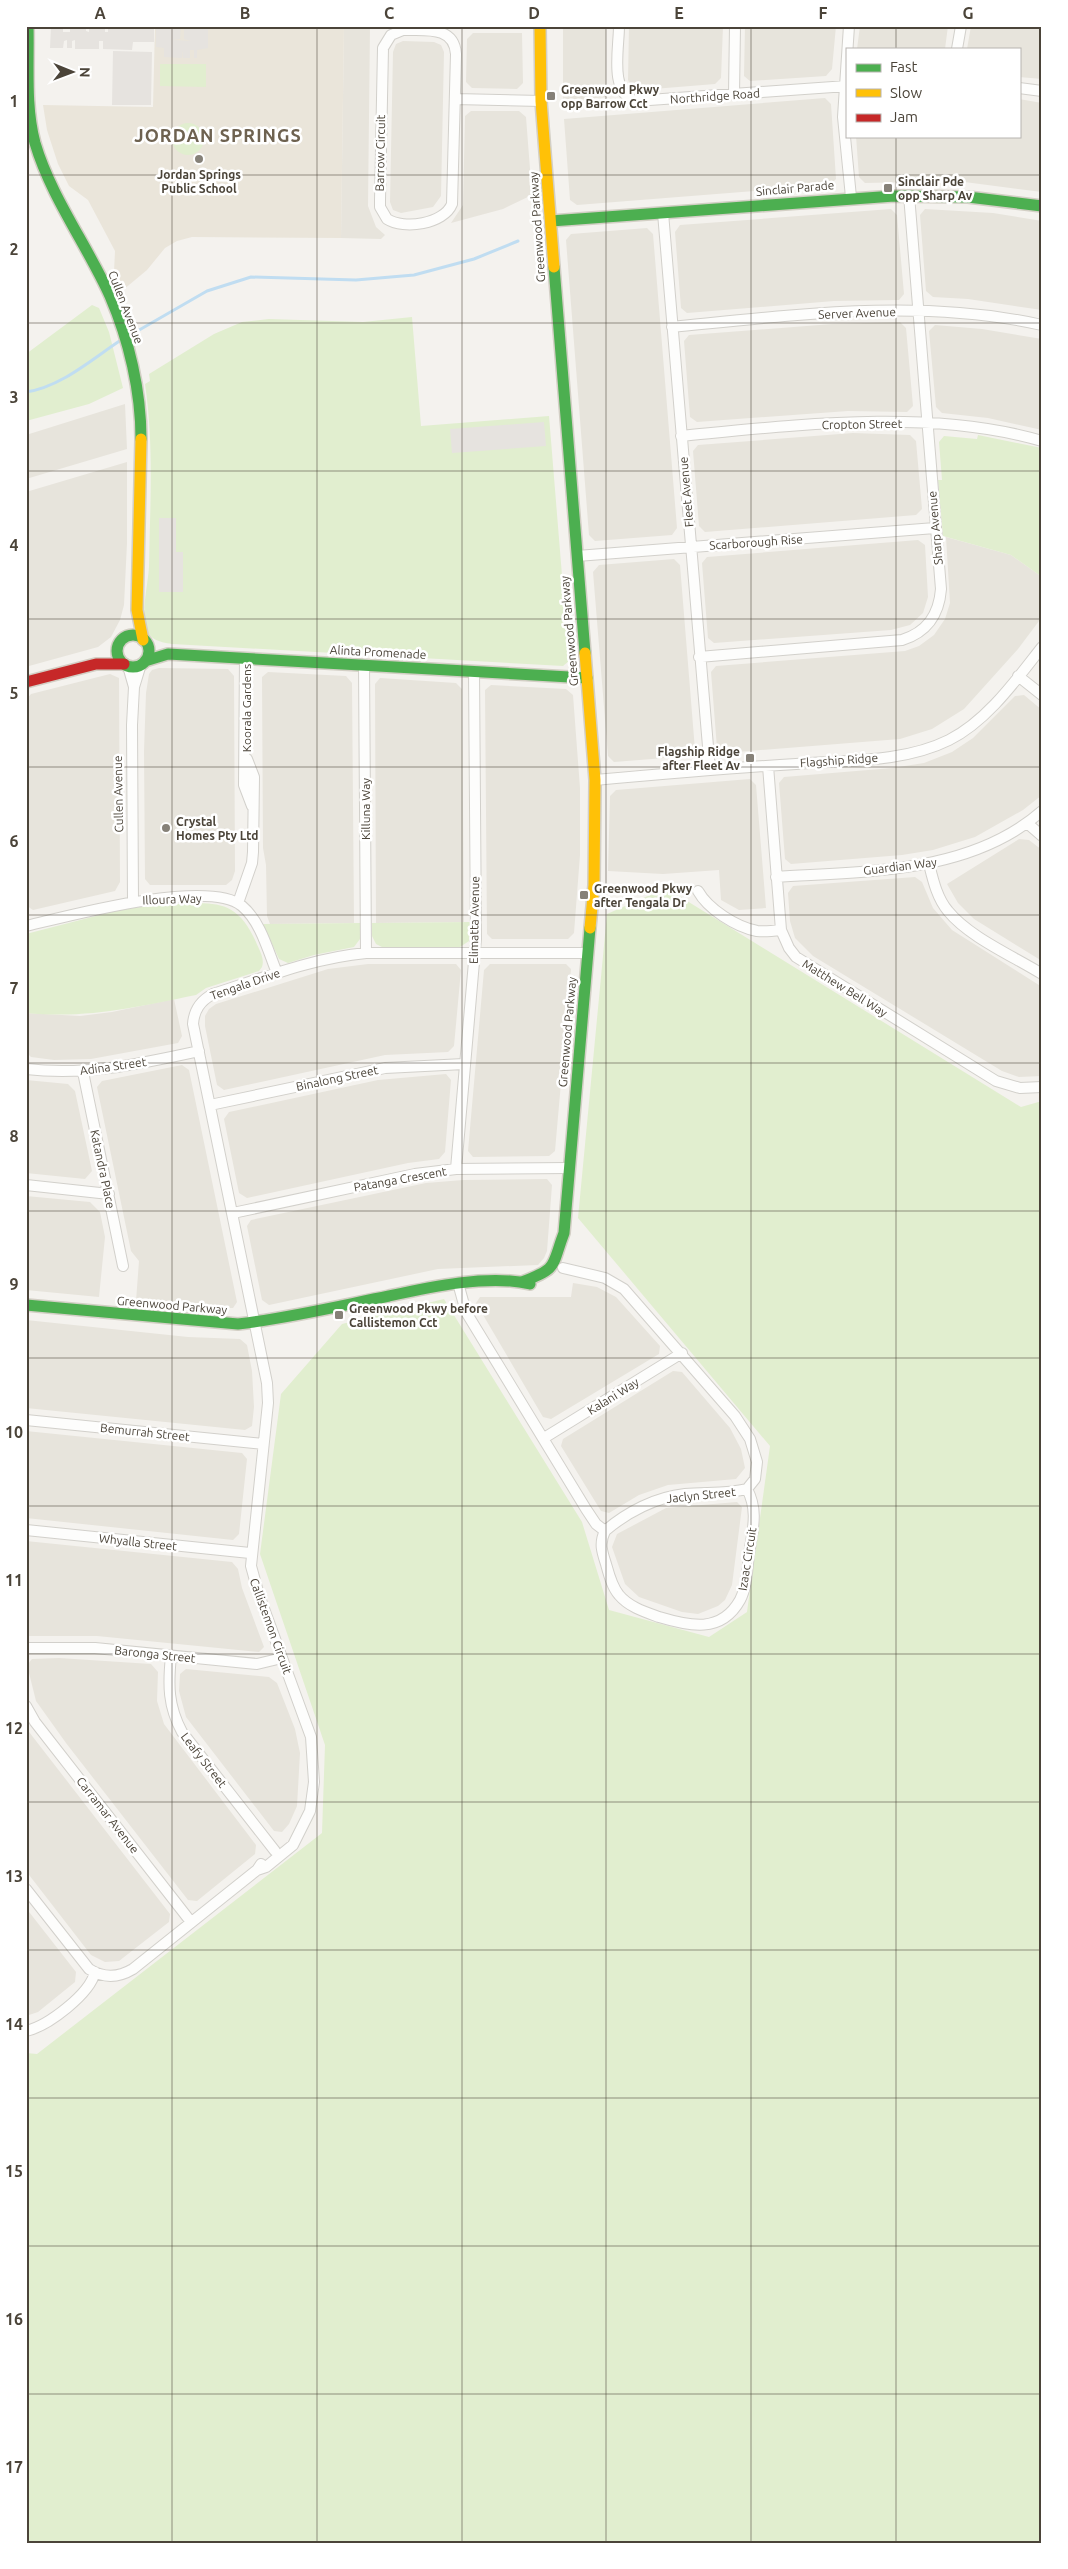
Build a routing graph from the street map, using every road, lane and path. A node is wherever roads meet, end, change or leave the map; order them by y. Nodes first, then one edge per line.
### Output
1 (28, 26) edge
2 (540, 26) edge
3 (619, 26) edge
4 (735, 26) edge
5 (849, 26) edge
6 (961, 26) edge
7 (848, 48) edge
8 (957, 48) edge
9 (846, 71) edge
10 (845, 86) edge
11 (1020, 88) edge
12 (1042, 91) edge
13 (734, 94) junction
14 (455, 99) junction
15 (541, 101) junction
16 (28, 120) edge
17 (909, 195) junction
18 (850, 198) junction
19 (1042, 206) edge
20 (663, 213) junction
21 (551, 221) junction
22 (918, 311) junction
23 (1042, 325) edge
24 (672, 327) junction
25 (927, 424) junction
26 (681, 436) junction
27 (1042, 441) edge
28 (935, 528) junction
29 (690, 547) junction
30 (577, 556) junction
31 (137, 610) junction
32 (120, 642) junction
33 (145, 642) junction
34 (1042, 647) edge
35 (168, 654) junction
36 (699, 657) junction
37 (245, 658) junction
38 (143, 663) junction
39 (96, 664) junction
40 (364, 664) junction
41 (126, 665) junction
42 (474, 671) junction
43 (1018, 676) junction
44 (587, 678) junction
45 (26, 682) edge
46 (134, 687) junction
47 (1042, 696) edge
48 (768, 766) junction
49 (710, 770) junction
50 (595, 780) junction
51 (1042, 811) edge
52 (1027, 823) junction
53 (1042, 836) edge
54 (929, 864) junction
55 (776, 877) junction
56 (698, 891) dead end
57 (133, 901) junction
58 (238, 903) junction
59 (26, 926) edge
60 (781, 930) junction
61 (366, 953) junction
62 (475, 953) junction
63 (588, 953) junction
64 (277, 973) junction
65 (1042, 974) edge
66 (198, 1051) junction
67 (464, 1064) junction
68 (26, 1069) edge
69 (83, 1072) junction
70 (1042, 1087) edge
71 (210, 1105) junction
72 (569, 1168) junction
73 (456, 1169) junction
74 (26, 1185) edge
75 (108, 1194) junction
76 (233, 1212) junction
77 (564, 1233) junction
78 (123, 1266) dead end
79 (563, 1268) junction
80 (522, 1282) junction
81 (458, 1283) junction
82 (26, 1305) edge
83 (256, 1323) junction
84 (682, 1353) junction
85 (26, 1420) edge
86 (544, 1438) junction
87 (263, 1444) junction
88 (747, 1489) junction
89 (26, 1530) edge
90 (605, 1531) junction
91 (250, 1553) junction
92 (26, 1648) edge
93 (171, 1656) junction
94 (282, 1658) junction
95 (26, 1706) edge
96 (298, 1834) junction
97 (275, 1851) junction
98 (257, 1870) junction
99 (26, 1889) edge
100 (191, 1922) junction
101 (95, 1972) junction
102 (26, 2031) edge

1 - 16 street, Cullen Avenue
2 - 15 street, Greenwood Parkway
3 - 13 street, Northridge Road
4 - 13 street
5 - 7 street
6 - 8 street
9 - 10 street
10 - 13 street, Northridge Road
10 - 18 street
11 - 12 street
14 - 14 street, Barrow Circuit
14 - 15 street
15 - 21 street, Greenwood Parkway
16 - 31 street, Cullen Avenue
17 - 18 street, Sinclair Parade
17 - 19 street, Sinclair Parade
17 - 22 street, Sharp Avenue
18 - 20 street, Sinclair Parade
20 - 21 street, Sinclair Parade
20 - 24 street, Fleet Avenue
21 - 30 street, Greenwood Parkway
22 - 23 street, Server Avenue
22 - 24 street, Server Avenue
22 - 25 street, Sharp Avenue
24 - 26 street, Fleet Avenue
25 - 26 street, Cropton Street
25 - 27 street, Cropton Street
25 - 28 street, Sharp Avenue
26 - 29 street, Fleet Avenue
28 - 29 street, Scarborough Rise
28 - 36 street, Sharp Avenue
29 - 30 street, Scarborough Rise
29 - 36 street, Fleet Avenue
30 - 44 street, Greenwood Parkway
31 - 32 street, Cullen Avenue
31 - 33 street, Cullen Avenue
32 - 33 street
32 - 39 street
32 - 41 street
33 - 35 street, Alinta Promenade
33 - 38 street
34 - 43 street, Flagship Ridge
35 - 37 street, Alinta Promenade
35 - 38 street, Alinta Promenade
36 - 49 street, Fleet Avenue
37 - 40 street, Alinta Promenade
37 - 58 street, Koorala Gardens
38 - 41 street
38 - 46 street, Cullen Avenue
39 - 41 street
39 - 45 street
40 - 42 street, Alinta Promenade
40 - 61 street, Killuna Way
41 - 46 street, Cullen Avenue
42 - 44 street, Alinta Promenade
42 - 62 street, Elimatta Avenue
43 - 47 street
43 - 48 street, Flagship Ridge
44 - 50 street, Greenwood Parkway
46 - 57 street, Cullen Avenue
48 - 49 street, Flagship Ridge
48 - 55 street, Matthew Bell Way
49 - 50 street, Flagship Ridge
50 - 63 street, Greenwood Parkway
51 - 52 street, Guardian Way
52 - 53 street
52 - 54 street, Guardian Way
54 - 55 street, Guardian Way
54 - 65 street
55 - 60 street, Matthew Bell Way
56 - 60 street
57 - 58 street, Illoura Way
57 - 59 street, Illoura Way
58 - 64 street
60 - 70 street, Matthew Bell Way
61 - 62 street, Tengala Drive
61 - 64 street, Tengala Drive
62 - 63 street, Tengala Drive
62 - 67 street, Elimatta Avenue
63 - 72 street, Greenwood Parkway
64 - 66 street, Tengala Drive
66 - 69 street, Adina Street
66 - 71 street, Tengala Drive
67 - 71 street, Binalong Street
67 - 73 street, Elimatta Avenue
68 - 69 street, Adina Street
69 - 75 street, Katandra Place
71 - 76 street, Tengala Drive
72 - 73 street, Patanga Crescent
72 - 77 street, Greenwood Parkway
73 - 76 street, Patanga Crescent
74 - 75 street
75 - 78 street, Katandra Place
76 - 83 street, Tengala Drive
77 - 79 street, Greenwood Parkway
77 - 80 street, Greenwood Parkway
79 - 80 street, Greenwood Parkway
79 - 84 street
80 - 81 street, Greenwood Parkway
81 - 83 street, Greenwood Parkway
81 - 86 street
82 - 83 street, Greenwood Parkway
83 - 87 street, Callistemon Circuit
84 - 86 street, Kalani Way
84 - 88 street
85 - 87 street, Bemurrah Street
86 - 90 street
87 - 91 street, Callistemon Circuit
88 - 90 street, Jaclyn Street
88 - 90 street, Izaac Circuit
89 - 91 street, Whyalla Street
91 - 94 street, Callistemon Circuit
92 - 93 street, Baronga Street
93 - 94 street, Baronga Street
93 - 97 street, Leafy Street
94 - 96 street, Callistemon Circuit
95 - 100 street, Carramar Avenue
96 - 97 street, Callistemon Circuit
96 - 98 street, Callistemon Circuit
97 - 98 street, Callistemon Circuit
98 - 100 street, Callistemon Circuit
99 - 101 street
100 - 101 street, Callistemon Circuit
101 - 102 street

